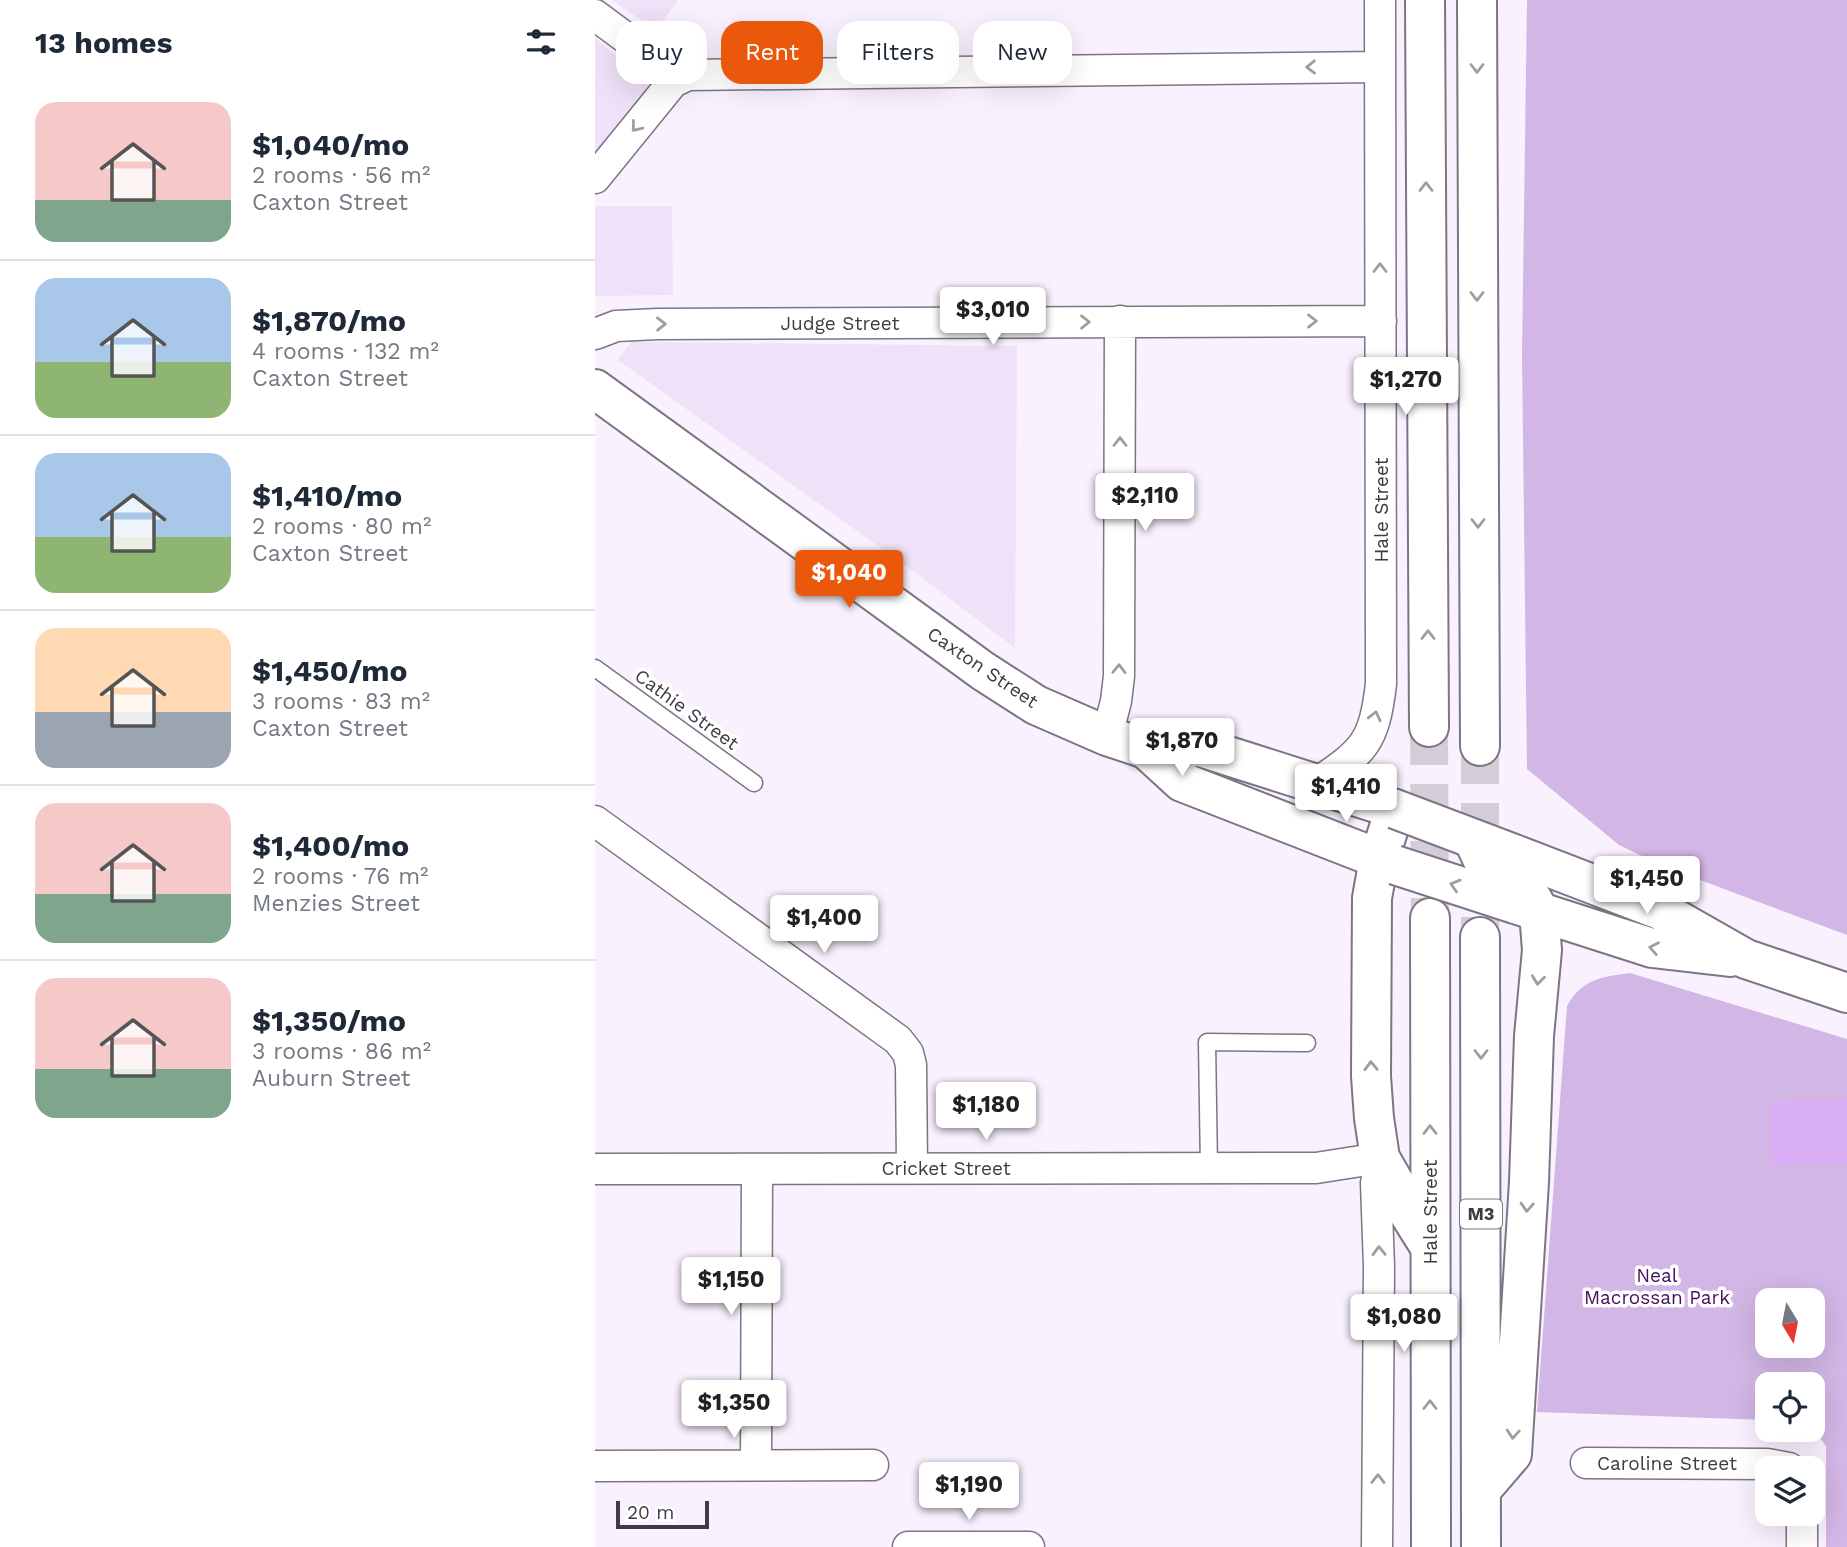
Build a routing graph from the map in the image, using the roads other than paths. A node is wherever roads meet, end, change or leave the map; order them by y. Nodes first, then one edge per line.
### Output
1 (1380, 0) edge
2 (1425, 0) edge
3 (1477, 0) edge
4 (595, 15) edge
5 (616, 31) edge
6 (1379, 67) junction
7 (707, 74) edge
8 (674, 84) edge
9 (595, 178) edge
10 (1120, 321) junction
11 (1381, 321) junction
12 (595, 334) edge
13 (595, 389) edge
14 (595, 668) edge
15 (1429, 727) tunnel mouth
16 (1107, 736) junction
17 (1480, 746) tunnel mouth
18 (1146, 749) junction
19 (754, 783) dead end
20 (1317, 783) junction
21 (1395, 809) junction
22 (595, 821) edge
23 (1387, 862) junction
24 (1521, 888) junction
25 (1430, 918) tunnel mouth
26 (1481, 937) tunnel mouth
27 (1746, 959) junction
28 (1847, 993) edge
29 (1307, 1043) dead end
30 (1380, 1158) junction
31 (912, 1167) junction
32 (595, 1169) edge
33 (757, 1169) junction
34 (1209, 1169) junction
35 (1430, 1247) junction
36 (1586, 1463) dead end
37 (1755, 1464) edge
38 (755, 1465) junction
39 (873, 1465) dead end
40 (595, 1466) edge
41 (1481, 1490) junction
42 (1802, 1526) edge
43 (908, 1547) edge
44 (1029, 1547) edge
45 (1377, 1547) edge
46 (1431, 1547) edge
47 (1481, 1547) edge
48 (1802, 1547) edge

1 - 6 street, Hale Street
15 -> 2 main road
3 -> 17 main road
4 - 5 street
6 -> 7 street
11 -> 6 street, Hale Street
8 -> 9 street
10 -> 11 street, Judge Street
12 -> 10 street, Judge Street
16 -> 10 street
20 -> 11 street, Hale Street
13 - 16 main road, Caxton Street
14 - 19 lane, Cathie Street
16 - 18 main road, Caxton Street
18 - 20 main road, Caxton Street
18 - 23 main road, Caxton Street
20 - 21 main road, Caxton Street
21 - 23 main road
21 - 24 main road, Caxton Street, bridge
22 - 31 street
24 -> 23 main road, Caxton Street, bridge
30 -> 23 main road
27 -> 24 main road, Caxton Street
24 - 27 main road, Caxton Street
24 -> 41 main road
35 -> 25 main road, Hale Street
26 -> 41 main road, M3
27 - 28 main road, Caxton Street
29 - 34 lane
30 - 34 street, Cricket Street
30 - 35 main road
45 -> 30 street
31 - 33 street, Cricket Street
31 - 34 street, Cricket Street
32 - 33 street, Cricket Street
33 - 38 street
46 -> 35 main road, Hale Street
36 - 37 street, Caroline Street
38 - 39 street
38 - 40 street
41 - 47 main road, M3
42 - 48 street
43 - 44 street

